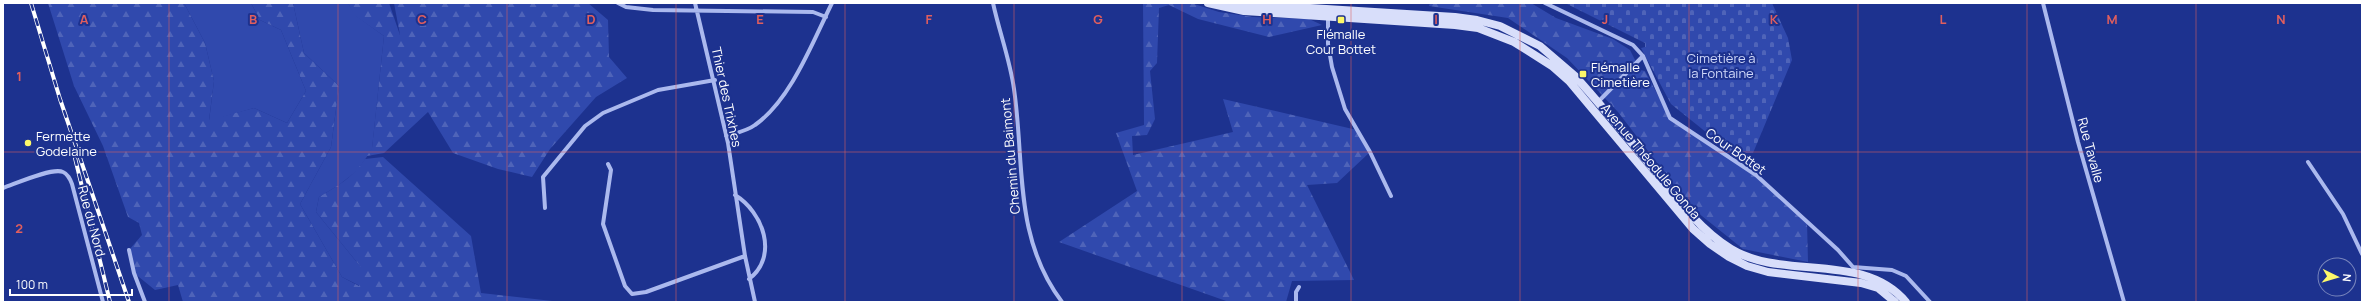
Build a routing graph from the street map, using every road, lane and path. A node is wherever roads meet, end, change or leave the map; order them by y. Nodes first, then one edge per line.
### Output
1 (618, 3) edge
2 (696, 3) edge
3 (832, 3) edge
4 (993, 3) edge
5 (1208, 3) edge
6 (1229, 3) edge
7 (1545, 3) edge
8 (2042, 3) edge
9 (696, 10) junction
10 (1328, 12) junction
11 (826, 17) junction
12 (1643, 56) junction
13 (715, 80) junction
14 (1598, 102) junction
15 (1592, 109) junction
16 (726, 136) junction
17 (2308, 162) dead end
18 (608, 164) dead end
19 (3, 188) edge
20 (735, 195) junction
21 (1391, 196) dead end
22 (545, 208) dead end
23 (130, 250) dead end
24 (2362, 254) edge
25 (745, 256) junction
26 (749, 279) junction
27 (1299, 288) dead end
28 (103, 302) edge
29 (145, 302) edge
30 (755, 302) edge
31 (1062, 302) edge
32 (1296, 302) edge
33 (1895, 302) edge
34 (1906, 302) edge
35 (1930, 302) edge
36 (2124, 302) edge

1 - 9 street
2 - 9 street, Thier des Trixhes
3 - 11 street
4 - 31 street, Chemin du Baimont
5 - 10 main road, Avenue Théodule Gonda
6 - 10 main road, Avenue Théodule Gonda
7 - 12 street, Cour Bottet
8 - 36 street, Rue Tavalle
9 - 11 street
9 - 13 street, Thier des Trixhes
10 - 14 main road, Avenue Théodule Gonda
10 - 15 main road, Avenue Théodule Gonda
10 - 21 street
11 - 16 street
12 - 14 street
12 - 35 street, Cour Bottet
13 - 16 street, Thier des Trixhes
13 - 22 street
14 - 15 street
14 - 34 main road, Avenue Théodule Gonda
15 - 33 main road, Avenue Théodule Gonda
16 - 20 street, Thier des Trixhes
17 - 24 street
18 - 25 street
19 - 28 street, Rue du Nord
20 - 25 street, Thier des Trixhes
20 - 26 street
23 - 29 street
25 - 26 street, Thier des Trixhes
26 - 30 street, Thier des Trixhes
27 - 32 street

